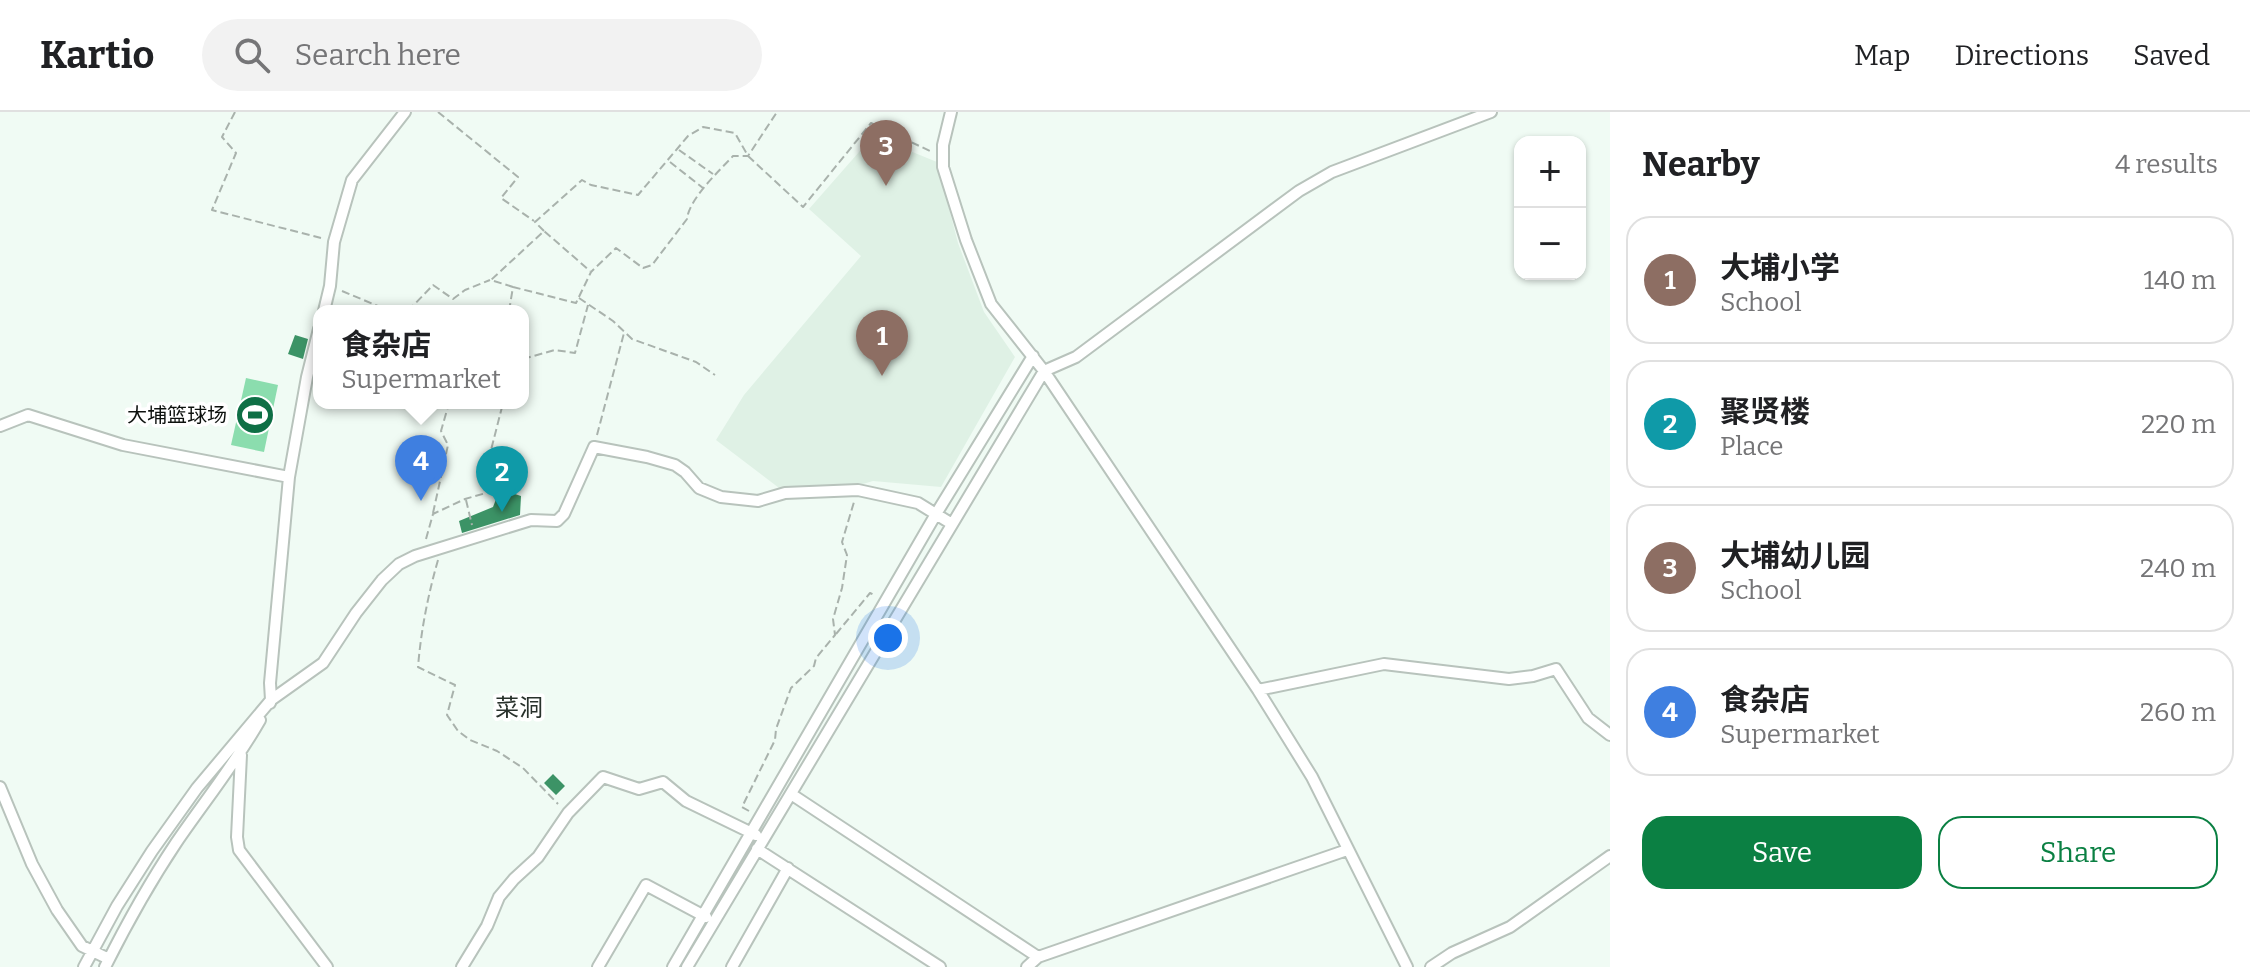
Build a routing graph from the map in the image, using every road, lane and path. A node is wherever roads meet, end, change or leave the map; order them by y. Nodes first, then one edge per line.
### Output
1 (235, 112) edge
2 (405, 112) edge
3 (438, 112) edge
4 (777, 112) edge
5 (951, 112) edge
6 (1491, 112) edge
7 (678, 149) junction
8 (748, 156) junction
9 (942, 156) junction
10 (669, 161) junction
11 (715, 175) junction
12 (704, 189) junction
13 (535, 222) junction
14 (544, 231) junction
15 (334, 242) junction
16 (591, 272) junction
17 (491, 280) junction
18 (330, 286) junction
19 (513, 287) junction
20 (578, 297) junction
21 (588, 304) junction
22 (325, 305) edge
23 (376, 305) edge
24 (414, 305) edge
25 (510, 305) edge
26 (624, 332) junction
27 (313, 353) edge
28 (1033, 356) junction
29 (529, 357) edge
30 (1044, 371) junction
31 (715, 375) dead end
32 (447, 409) edge
33 (501, 409) edge
34 (0, 426) edge
35 (594, 447) junction
36 (289, 477) junction
37 (858, 490) junction
38 (465, 499) junction
39 (433, 514) junction
40 (936, 514) junction
41 (952, 524) junction
42 (475, 539) junction
43 (441, 549) junction
44 (423, 554) junction
45 (886, 603) junction
46 (835, 635) junction
47 (1258, 690) junction
48 (271, 700) junction
49 (1610, 735) edge
50 (231, 747) junction
51 (241, 754) junction
52 (0, 787) edge
53 (791, 794) junction
54 (568, 813) junction
55 (760, 818) junction
56 (751, 833) junction
57 (760, 844) junction
58 (1347, 850) junction
59 (1610, 856) edge
60 (788, 868) junction
61 (703, 915) junction
62 (715, 922) junction
63 (91, 952) junction
64 (1038, 957) junction
65 (316, 962) edge
66 (107, 963) edge
67 (84, 967) edge
68 (327, 967) edge
69 (462, 967) edge
70 (598, 967) edge
71 (673, 967) edge
72 (687, 967) edge
73 (732, 967) edge
74 (940, 967) edge
75 (1027, 967) edge
76 (1407, 967) edge
77 (1431, 967) edge

1 - 15 path
2 - 15 street
3 - 13 path
4 - 8 path
5 - 9 street
6 - 30 street
7 - 8 path
7 - 10 path
7 - 11 path
8 - 9 path
8 - 11 path
9 - 28 street
10 - 12 path
10 - 13 path
11 - 12 path
12 - 16 path
13 - 14 path
14 - 16 path
14 - 17 path
15 - 18 street
16 - 20 path
17 - 19 path
17 - 24 path
18 - 22 street
18 - 23 path
19 - 20 path
19 - 25 path
20 - 21 path
21 - 26 path
21 - 29 path
26 - 31 path
26 - 35 path
27 - 36 street
28 - 30 street
28 - 40 street
30 - 41 street
30 - 47 street
32 - 39 path
33 - 38 path
34 - 36 street
35 - 37 street
35 - 42 street
36 - 48 street
37 - 40 street
37 - 46 path
38 - 39 path
38 - 42 path
39 - 44 path
40 - 41 street
40 - 45 street
41 - 53 street
42 - 43 street
43 - 44 street
43 - 54 path
44 - 48 street
45 - 46 path
45 - 55 street
46 - 55 path
47 - 49 street
47 - 58 street
48 - 50 street
48 - 51 street
50 - 51 street
50 - 63 street
51 - 65 street
51 - 66 street
52 - 63 street
53 - 57 street
53 - 64 street
54 - 56 street
54 - 69 street
55 - 56 street
56 - 57 street
56 - 61 street
57 - 60 street
57 - 62 street
58 - 64 street
58 - 76 street
59 - 77 street
60 - 73 street
60 - 74 street
61 - 62 street
61 - 70 street
61 - 71 street
62 - 72 street
63 - 66 street
63 - 67 street
64 - 75 street
65 - 68 street

